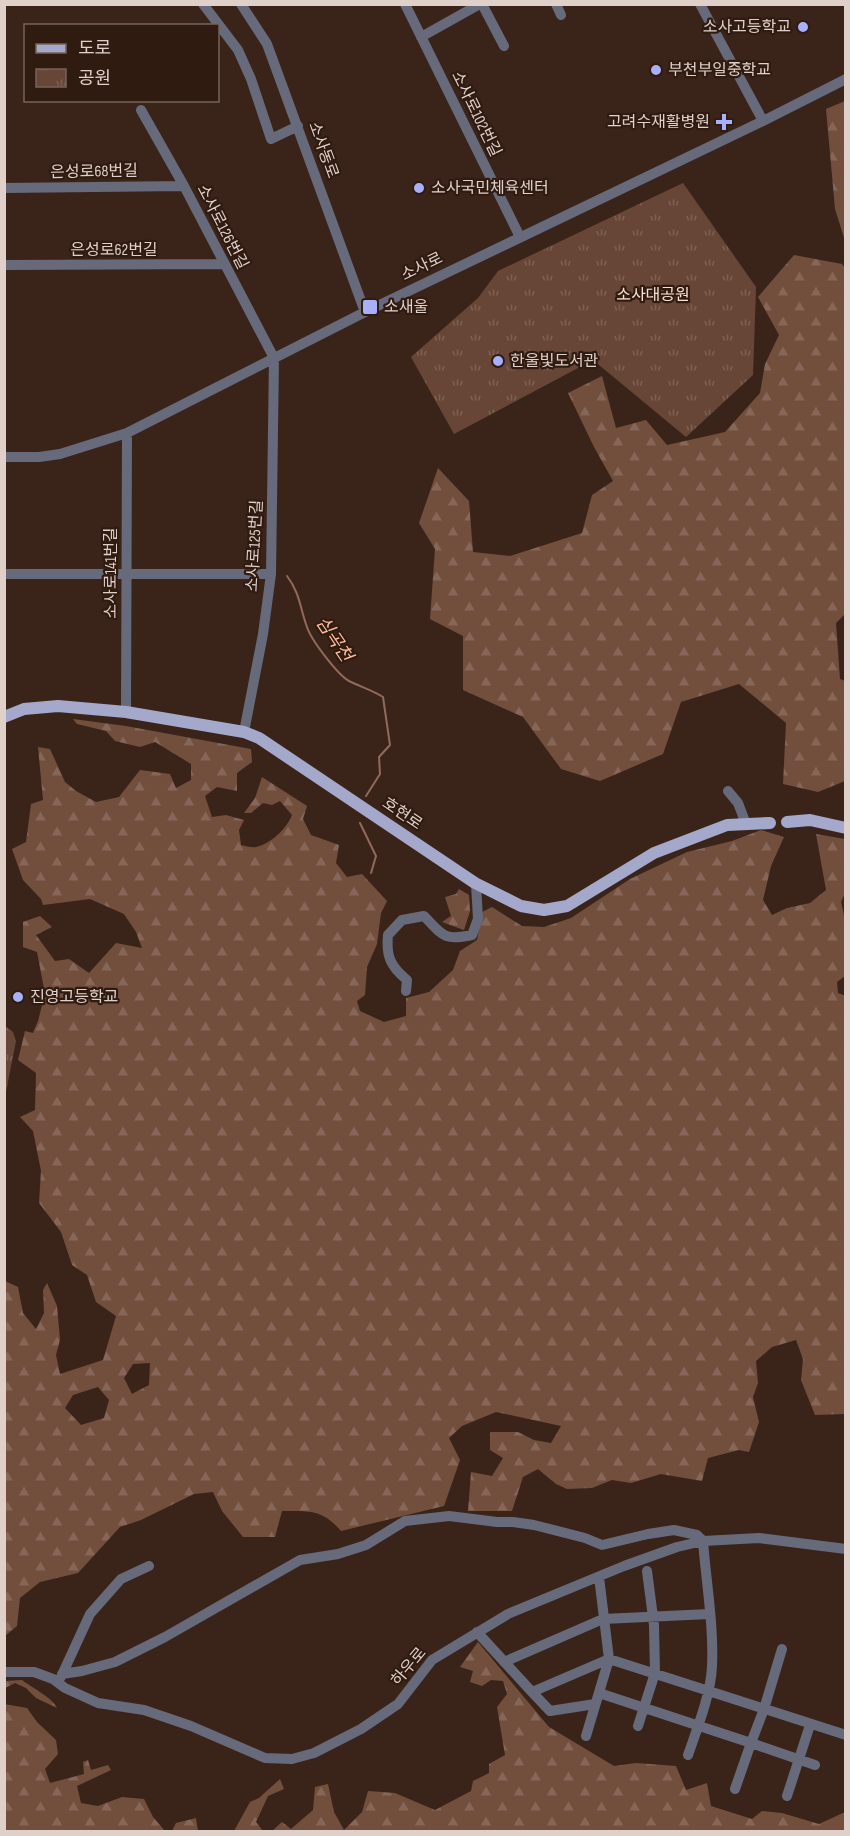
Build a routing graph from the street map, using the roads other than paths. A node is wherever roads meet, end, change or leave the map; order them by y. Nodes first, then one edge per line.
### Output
1 (203, 4) edge
2 (241, 4) edge
3 (405, 4) edge
4 (481, 4) edge
5 (556, 4) edge
6 (700, 4) edge
7 (561, 15) dead end
8 (218, 24) edge
9 (219, 25) edge
10 (421, 37) junction
11 (504, 46) dead end
12 (846, 79) edge
13 (141, 110) dead end
14 (763, 121) junction
15 (298, 126) junction
16 (184, 186) junction
17 (4, 188) edge
18 (520, 237) junction
19 (223, 264) junction
20 (4, 265) edge
21 (365, 312) junction
22 (274, 358) junction
23 (127, 433) junction
24 (4, 457) edge
25 (4, 574) edge
26 (126, 574) junction
27 (271, 574) junction
28 (126, 712) junction
29 (4, 717) edge
30 (244, 732) junction
31 (728, 791) dead end
32 (787, 822) dead end
33 (770, 823) dead end
34 (746, 824) junction
35 (846, 828) edge
36 (476, 884) junction
37 (406, 991) dead end
38 (703, 1541) junction
39 (846, 1549) edge
40 (149, 1566) dead end
41 (647, 1571) dead end
42 (599, 1577) junction
43 (709, 1614) junction
44 (653, 1617) junction
45 (603, 1619) junction
46 (477, 1632) junction
47 (782, 1649) dead end
48 (609, 1659) junction
49 (504, 1662) junction
50 (4, 1672) edge
51 (656, 1673) junction
52 (60, 1678) junction
53 (707, 1691) junction
54 (532, 1692) junction
55 (599, 1693) junction
56 (596, 1704) junction
57 (645, 1707) junction
58 (764, 1709) junction
59 (699, 1725) junction
60 (810, 1725) junction
61 (638, 1726) dead end
62 (846, 1735) edge
63 (586, 1736) dead end
64 (751, 1743) junction
65 (688, 1755) dead end
66 (799, 1760) junction
67 (815, 1765) dead end
68 (735, 1789) dead end
69 (788, 1796) dead end

1 - 8 street
2 - 15 street, 소사동로
3 - 10 street, 소사로102번길
4 - 10 street
4 - 11 street
5 - 7 street
6 - 14 street
9 - 15 street
10 - 18 street, 소사로102번길
12 - 14 street, 소사로
13 - 16 street, 소사로126번길
14 - 18 street, 소사로
15 - 21 street, 소사동로
16 - 17 street, 은성로68번길
16 - 19 street, 소사로126번길
18 - 21 street, 소사로
19 - 20 street, 은성로62번길
19 - 22 street, 소사로126번길
21 - 22 street, 소사로
22 - 23 street, 소사로
22 - 27 street, 소사로125번길
23 - 24 street, 소사로
23 - 26 street, 소사로141번길
25 - 26 street
26 - 27 street
26 - 28 street, 소사로141번길
27 - 30 street, 소사로125번길
28 - 29 main road, 호현로
28 - 30 main road, 호현로
30 - 36 main road, 호현로
31 - 34 street
32 - 35 main road
33 - 34 main road, 호현로
34 - 36 main road, 호현로
36 - 37 street
38 - 39 street, 하우로
38 - 42 street, 하우로
38 - 43 street
38 - 52 street
40 - 52 street
41 - 44 street
42 - 45 street
42 - 46 street, 하우로
43 - 44 street
43 - 53 street
44 - 45 street
44 - 51 street
45 - 48 street
45 - 49 street
46 - 49 street
46 - 52 street, 하우로
47 - 58 street
48 - 51 street
48 - 54 street
48 - 55 street
49 - 54 street
50 - 52 street, 하우로
51 - 53 street
51 - 57 street
53 - 58 street
53 - 59 street
54 - 56 street
55 - 56 street
55 - 57 street
56 - 63 street
57 - 59 street
57 - 61 street
58 - 60 street
58 - 64 street
59 - 64 street
59 - 65 street
60 - 62 street
60 - 66 street
64 - 66 street
64 - 68 street
66 - 67 street
66 - 69 street

